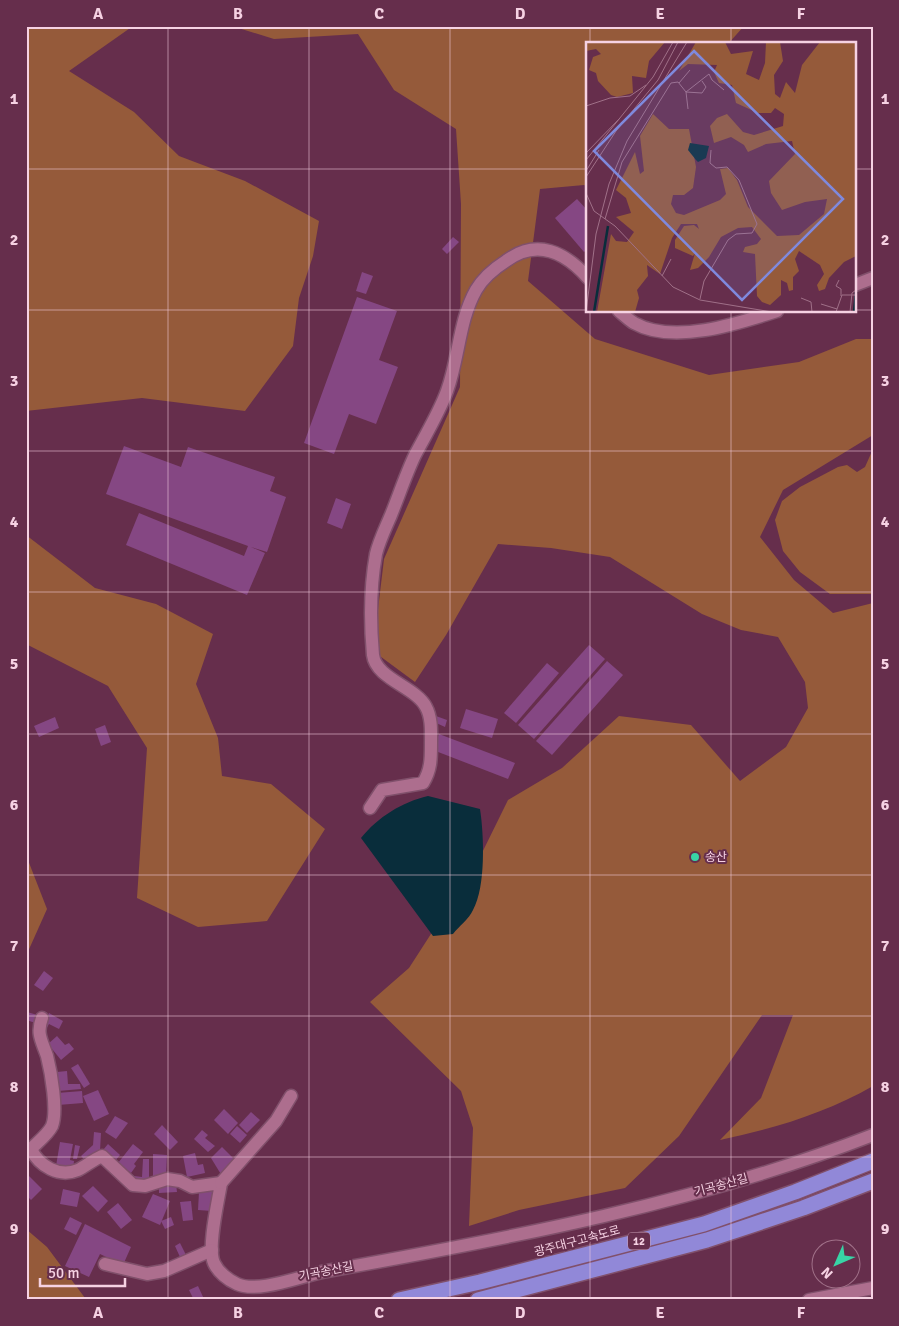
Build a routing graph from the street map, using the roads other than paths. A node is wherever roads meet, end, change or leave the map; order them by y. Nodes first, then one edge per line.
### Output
1 (586, 276) edge
2 (873, 278) edge
3 (856, 285) edge
4 (620, 312) edge
5 (773, 312) edge
6 (370, 808) dead end
7 (42, 1018) dead end
8 (291, 1096) dead end
9 (873, 1135) edge
10 (873, 1161) edge
11 (873, 1181) edge
12 (221, 1183) junction
13 (212, 1250) junction
14 (105, 1264) dead end
15 (873, 1288) edge
16 (399, 1300) edge
17 (478, 1300) edge
18 (810, 1300) edge

1 - 6 street
2 - 3 street
4 - 5 street
7 - 12 street
8 - 12 street
9 - 13 street, 기곡송산길
10 - 16 highway, 광주대구고속도로 / 12
11 - 17 highway, 12
12 - 13 street, 기곡송산길
13 - 14 street
15 - 18 street

